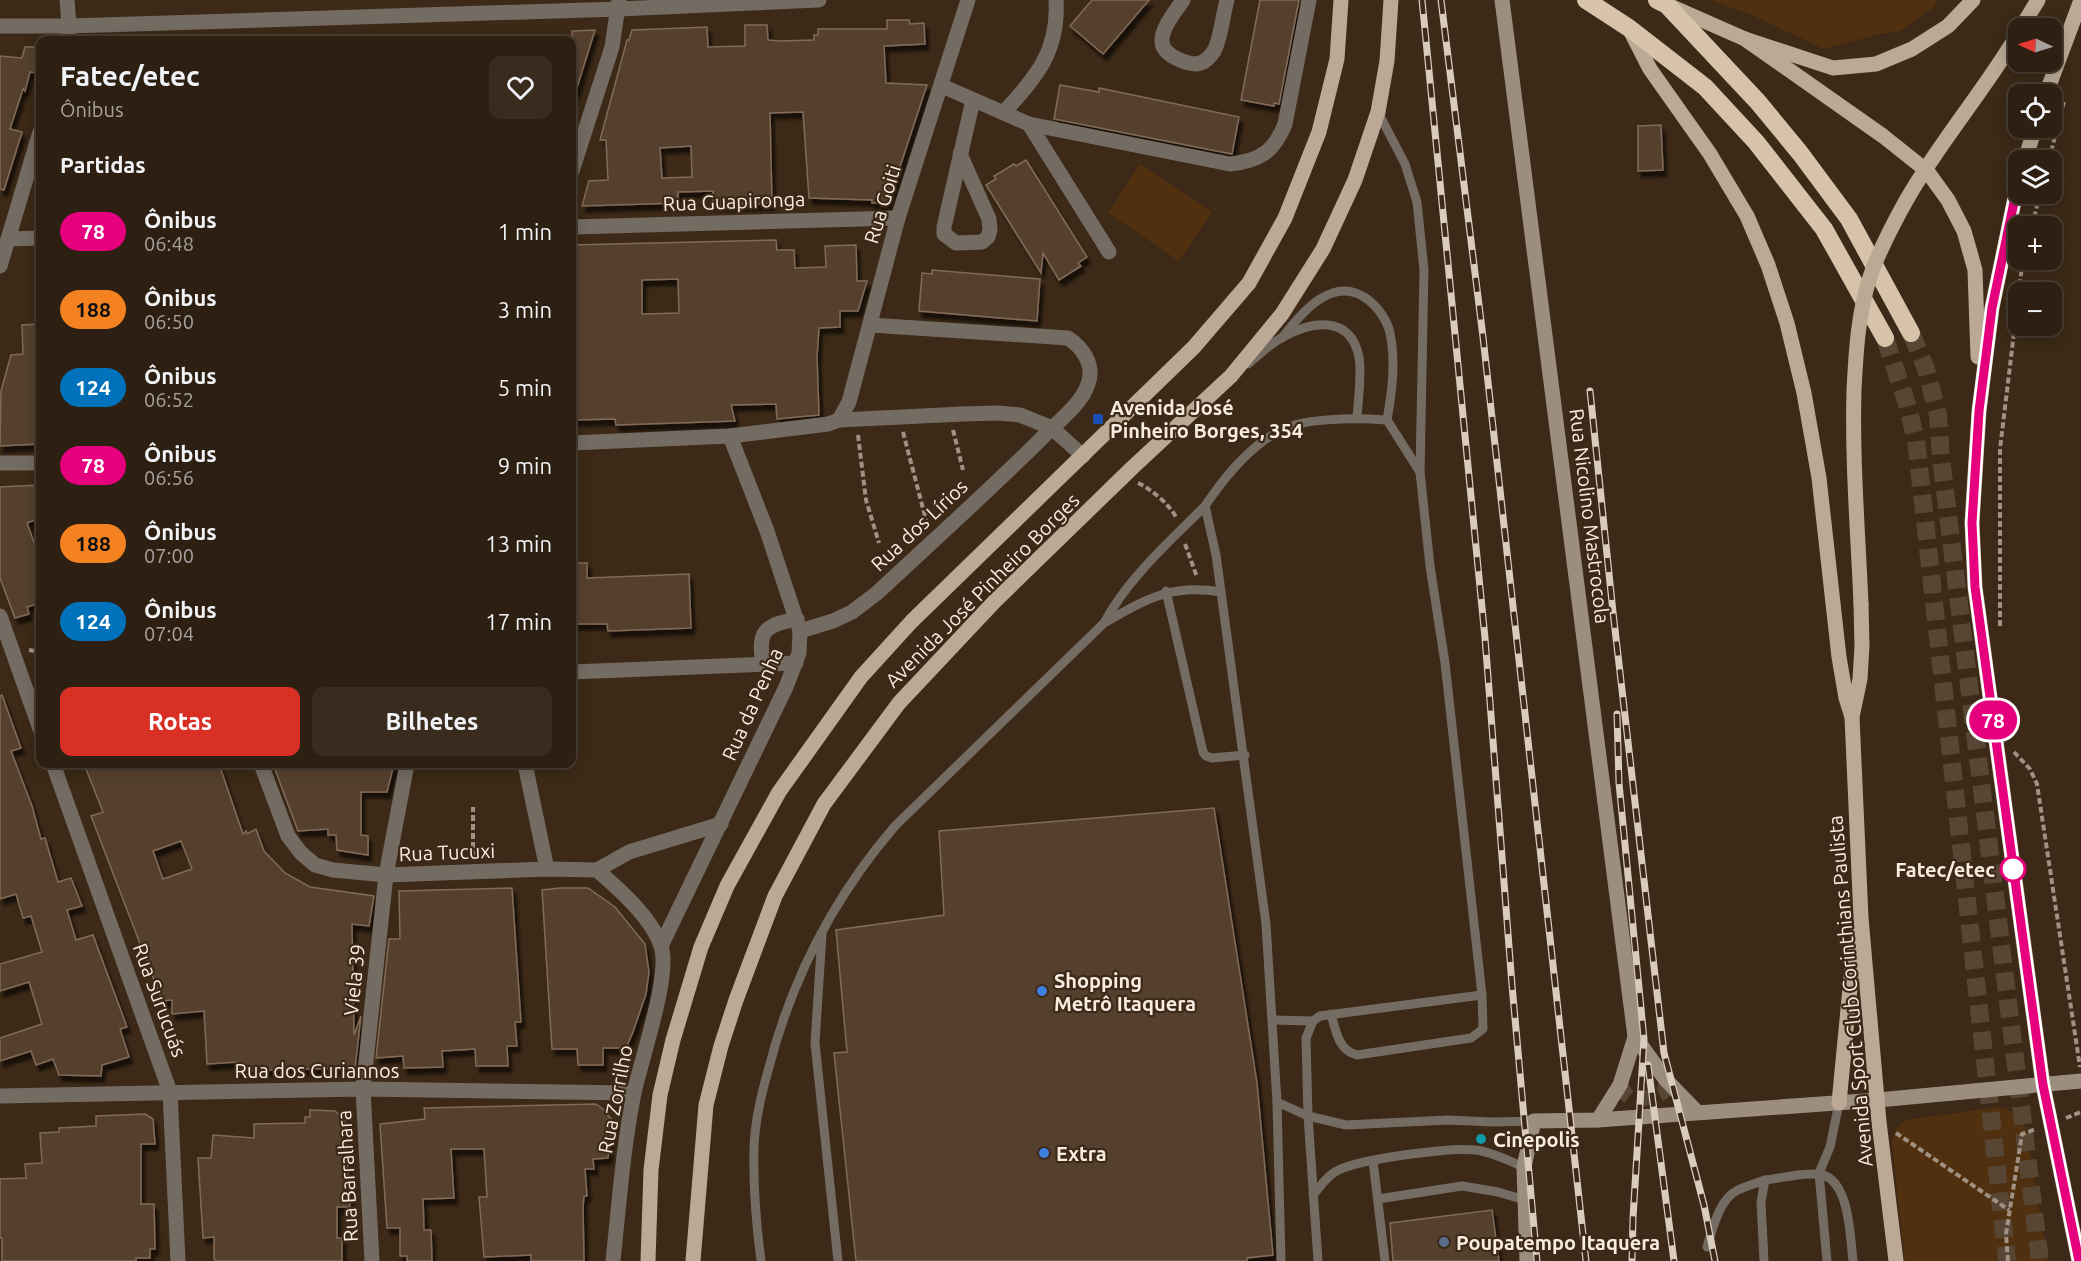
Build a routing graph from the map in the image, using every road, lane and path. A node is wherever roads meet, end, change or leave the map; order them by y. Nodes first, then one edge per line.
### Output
1 (67, 0) edge
2 (819, 0) edge
3 (968, 0) edge
4 (1056, 0) edge
5 (1183, 0) edge
6 (1227, 0) edge
7 (1309, 0) edge
8 (1341, 0) edge
9 (1390, 0) edge
10 (1502, 0) edge
11 (1586, 0) edge
12 (1973, 0) edge
13 (2038, 0) edge
14 (2081, 0) edge
15 (1662, 2) edge
16 (619, 5) edge
17 (2027, 18) edge
18 (0, 26) edge
19 (1629, 28) junction
20 (68, 33) edge
21 (1745, 39) junction
22 (2008, 47) edge
23 (2050, 84) edge
24 (942, 86) junction
25 (2066, 94) dead end
26 (973, 100) junction
27 (1004, 112) junction
28 (1378, 112) junction
29 (1029, 124) junction
30 (36, 145) edge
31 (2052, 150) edge
32 (960, 154) junction
33 (576, 159) edge
34 (2014, 204) edge
35 (898, 218) junction
36 (576, 227) edge
37 (36, 238) edge
38 (8, 239) junction
39 (1109, 252) dead end
40 (0, 266) edge
41 (2021, 270) edge
42 (870, 325) junction
43 (1911, 333) tunnel mouth
44 (1282, 338) junction
45 (1885, 338) tunnel mouth
46 (1231, 376) junction
47 (1979, 411) junction
48 (950, 414) junction
49 (898, 417) junction
50 (1357, 418) junction
51 (839, 420) junction
52 (856, 420) junction
53 (1387, 420) junction
54 (1052, 428) junction
55 (730, 436) junction
56 (576, 443) edge
57 (1083, 456) junction
58 (36, 463) edge
59 (0, 464) edge
60 (963, 470) dead end
61 (1420, 472) junction
62 (1205, 506) junction
63 (926, 520) dead end
64 (879, 543) dead end
65 (1167, 591) junction
66 (1221, 592) junction
67 (0, 616) edge
68 (1104, 623) junction
69 (799, 625) junction
70 (2001, 634) dead end
71 (763, 663) junction
72 (796, 663) junction
73 (576, 672) edge
74 (1852, 717) junction
75 (36, 718) edge
76 (2013, 751) dead end
77 (1245, 755) junction
78 (54, 768) edge
79 (262, 768) edge
80 (406, 768) edge
81 (526, 768) edge
82 (474, 807) dead end
83 (721, 824) junction
84 (547, 869) junction
85 (597, 870) junction
86 (473, 872) junction
87 (386, 874) junction
88 (1861, 918) junction
89 (822, 931) junction
90 (662, 946) junction
91 (1482, 995) junction
92 (1331, 1014) junction
93 (1273, 1020) junction
94 (1313, 1021) junction
95 (1635, 1037) junction
96 (2081, 1075) edge
97 (2081, 1081) edge
98 (2043, 1085) junction
99 (363, 1089) junction
100 (170, 1092) junction
101 (634, 1093) junction
102 (0, 1096) edge
103 (1878, 1100) junction
104 (1277, 1102) junction
105 (1839, 1102) junction
106 (1697, 1112) junction
107 (1308, 1116) junction
108 (1598, 1120) junction
109 (1534, 1121) junction
110 (1880, 1122) junction
111 (2022, 1134) dead end
112 (1373, 1161) junction
113 (1524, 1167) junction
114 (1819, 1173) junction
115 (1766, 1180) junction
116 (1313, 1195) junction
117 (1378, 1199) junction
118 (1525, 1200) junction
119 (2009, 1210) junction
120 (1707, 1247) dead end
121 (178, 1261) edge
122 (372, 1261) edge
123 (613, 1261) edge
124 (648, 1261) edge
125 (693, 1261) edge
126 (761, 1261) edge
127 (838, 1261) edge
128 (1281, 1261) edge
129 (1318, 1261) edge
130 (1385, 1261) edge
131 (1527, 1261) edge
132 (1764, 1261) edge
133 (1827, 1261) edge
134 (1852, 1261) edge
135 (1896, 1261) edge
136 (2008, 1261) edge
137 (2079, 1261) edge

1 - 20 street
2 - 16 street
3 - 24 street, Rua Goiti
4 - 27 street
5 - 6 street
7 - 29 street
8 - 57 main road, Avenida José Pinheiro Borges
9 - 28 main road, Avenida José Pinheiro Borges
10 - 95 street, Rua Nicolino Mastrocola
11 - 19 highway
12 - 21 main road
13 - 17 main road, Avenida Sport Club Corinthians Paulista
14 - 23 main road
15 - 21 main road
15 - 43 highway
16 - 20 street
16 - 33 street
18 - 20 street
19 - 45 highway
19 - 74 main road, Avenida Sport Club Corinthians Paulista
21 - 47 main road
22 - 74 main road, Avenida Sport Club Corinthians Paulista, bridge
24 - 26 street
24 - 35 street, Rua Goiti
25 - 31 path
26 - 27 street
26 - 32 street
27 - 29 street
28 - 46 main road, Avenida José Pinheiro Borges
28 - 61 lane
29 - 39 street
30 - 38 street
32 - 32 street
34 - 47 main road
35 - 36 street, Rua Guapironga
35 - 42 street, Rua Goiti
37 - 38 street
38 - 40 street
41 - 70 path
42 - 51 street, Rua Goiti
42 - 54 street, Rua dos Lírios
44 - 46 lane
44 - 50 lane
44 - 53 lane
46 - 125 main road, Avenida José Pinheiro Borges
47 - 98 main road
48 - 49 street
48 - 54 street
48 - 60 path
49 - 52 street
49 - 63 path
50 - 53 lane
50 - 62 lane
51 - 52 street
51 - 55 street
52 - 64 path
53 - 61 lane
54 - 57 street
54 - 69 street, Rua dos Lírios
55 - 56 street
55 - 69 street, Rua da Penha
57 - 124 main road, Avenida José Pinheiro Borges
58 - 59 street
61 - 91 lane
62 - 66 lane
62 - 68 lane
65 - 66 lane
65 - 68 lane
65 - 77 lane
66 - 77 lane
67 - 75 street
68 - 89 lane
69 - 71 street, Rua dos Lírios
69 - 72 street, Rua da Penha
71 - 72 street
71 - 73 street
72 - 83 street, Rua da Penha
74 - 88 main road, Avenida Sport Club Corinthians Paulista
76 - 96 path
77 - 93 lane
78 - 100 street, Rua Surucuás
79 - 87 street, Rua Tucuxi
80 - 87 street, Viela 39
81 - 84 street
82 - 86 path
83 - 85 street
83 - 90 street, Rua da Penha
84 - 85 street, Rua Tucuxi
84 - 86 street, Rua Tucuxi
85 - 90 street
86 - 87 street, Rua Tucuxi
87 - 99 street, Viela 39
88 - 103 main road, Avenida Sport Club Corinthians Paulista
88 - 105 main road
89 - 126 lane
89 - 127 lane
90 - 101 street, Rua Zorrilho
91 - 92 lane
91 - 92 lane
92 - 94 lane
93 - 94 lane
93 - 104 lane
94 - 107 lane
95 - 106 street, Rua Nicolino Mastrocola
95 - 108 street, Rua Nicolino Mastrocola
97 - 98 street
98 - 103 street
98 - 137 main road
99 - 100 street, Rua dos Curiannos
99 - 101 street, Rua dos Curiannos
99 - 122 street, Rua Barralhara
100 - 102 street, Rua dos Curiannos
100 - 121 street, Rua Surucuás
101 - 123 street, Rua Zorrilho
103 - 105 street
103 - 110 main road, Avenida Sport Club Corinthians Paulista
104 - 107 lane
104 - 128 lane
105 - 106 street
105 - 114 lane
106 - 108 street
107 - 109 lane
107 - 116 lane
108 - 109 street
109 - 113 street
110 - 119 path
110 - 135 main road, Avenida Sport Club Corinthians Paulista
111 - 119 path
112 - 113 lane
112 - 116 lane
112 - 117 lane
113 - 118 street
114 - 115 lane
114 - 133 lane
114 - 134 lane
115 - 120 lane
115 - 132 lane
116 - 129 lane
117 - 118 lane
117 - 130 lane
118 - 131 street
119 - 136 path

